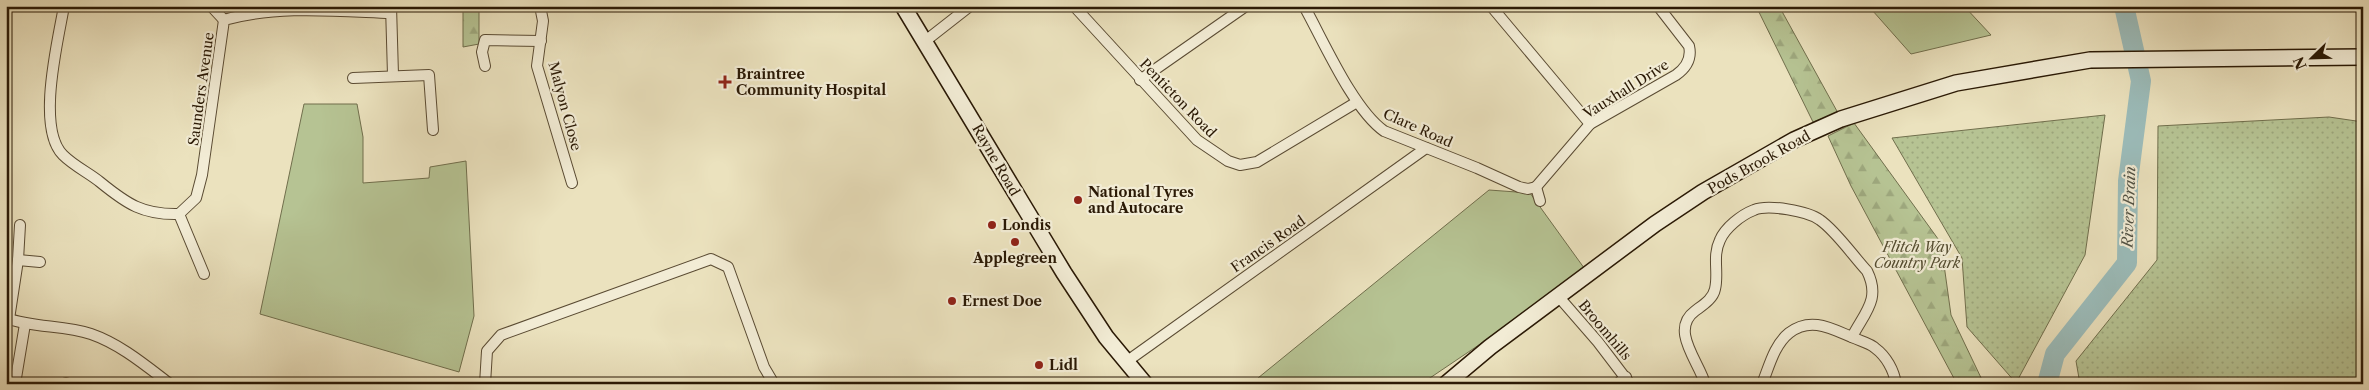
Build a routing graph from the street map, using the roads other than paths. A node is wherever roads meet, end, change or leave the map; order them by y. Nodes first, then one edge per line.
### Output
1 (64, 6) edge
2 (211, 6) edge
3 (540, 6) edge
4 (903, 6) edge
5 (970, 6) edge
6 (1074, 6) edge
7 (1246, 6) edge
8 (1304, 6) edge
9 (1491, 6) edge
10 (1658, 6) edge
11 (391, 10) edge
12 (224, 20) junction
13 (541, 41) junction
14 (924, 42) junction
15 (2363, 57) edge
16 (485, 66) dead end
17 (393, 75) junction
18 (353, 78) dead end
19 (1140, 80) junction
20 (1357, 102) junction
21 (1590, 124) junction
22 (433, 130) dead end
23 (1426, 148) junction
24 (572, 183) dead end
25 (1536, 187) junction
26 (1540, 201) dead end
27 (179, 214) junction
28 (20, 225) dead end
29 (18, 260) junction
30 (40, 262) dead end
31 (204, 274) dead end
32 (1558, 296) junction
33 (7, 318) edge
34 (25, 324) junction
35 (1852, 337) junction
36 (1126, 362) junction
37 (1628, 380) edge
38 (15, 384) edge
39 (170, 384) edge
40 (485, 384) edge
41 (774, 384) edge
42 (1145, 384) edge
43 (1446, 384) edge
44 (1617, 384) edge
45 (1706, 384) edge
46 (1762, 384) edge
47 (1896, 384) edge

1 - 27 street
2 - 12 street
3 - 13 street, Malyon Close
4 - 14 main road, Rayne Road
5 - 14 street
6 - 19 street, Penticton Road
7 - 19 street
8 - 20 street, Clare Road
9 - 21 street
10 - 21 street, Vauxhall Drive
11 - 12 street, Saunders Avenue
11 - 17 street, Saunders Avenue
12 - 27 street, Saunders Avenue
13 - 16 street
13 - 24 street, Malyon Close
14 - 36 main road, Rayne Road
15 - 32 main road, Pods Brook Road
17 - 18 street
17 - 22 street
19 - 20 street, Penticton Road
20 - 23 street, Clare Road
21 - 25 street, Vauxhall Drive
23 - 25 street, Clare Road
23 - 36 street, Francis Road
25 - 26 street
27 - 31 street
28 - 29 street
29 - 30 street
29 - 33 street
32 - 37 street, Broomhills
32 - 43 main road, Pods Brook Road
33 - 34 street
34 - 38 street
34 - 39 street
35 - 45 street
35 - 46 street
35 - 47 street
36 - 42 main road, Rayne Road
37 - 44 street
40 - 41 street

